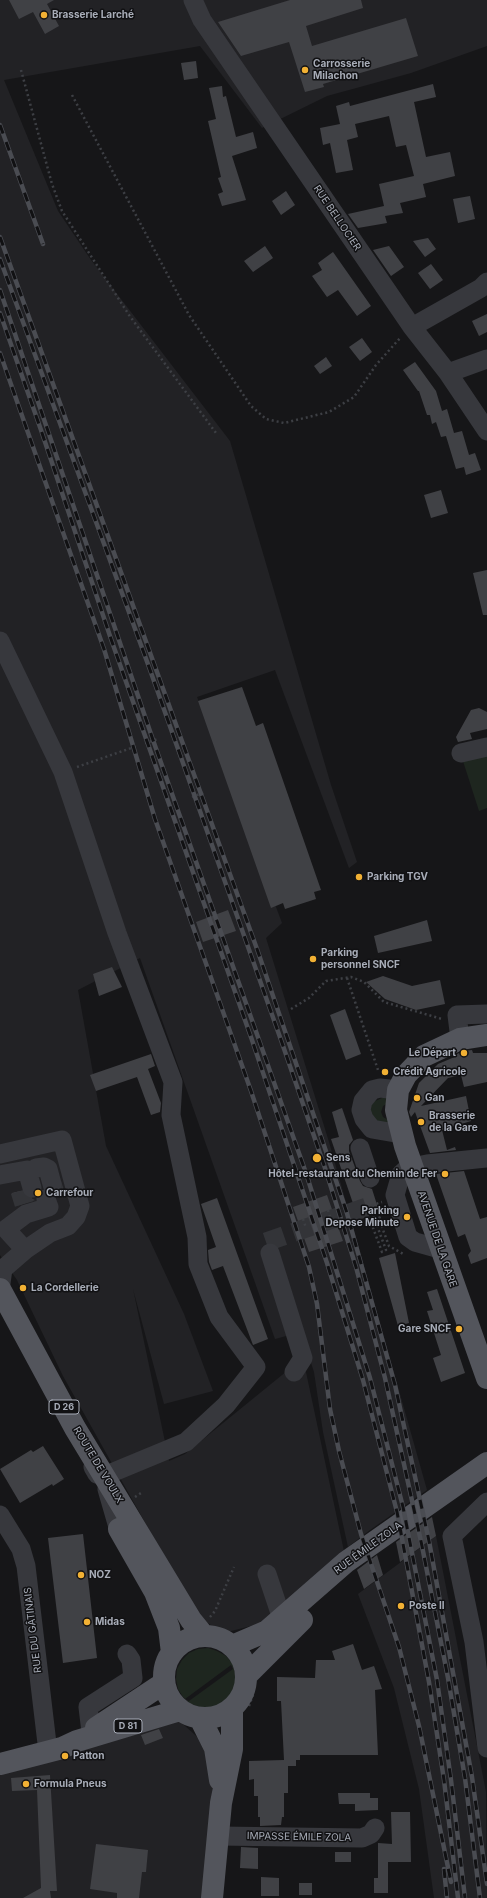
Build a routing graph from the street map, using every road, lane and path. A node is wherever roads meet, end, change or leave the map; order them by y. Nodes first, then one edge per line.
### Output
1 (193, 0) edge
2 (21, 70) dead end
3 (72, 95) dead end
4 (487, 282) edge
5 (412, 328) junction
6 (487, 359) edge
7 (448, 373) junction
8 (487, 431) edge
9 (216, 433) dead end
10 (0, 641) edge
11 (158, 739) dead end
12 (145, 743) dead end
13 (137, 746) dead end
14 (487, 747) edge
15 (461, 753) dead end
16 (63, 772) junction
17 (205, 792) dead end
18 (192, 797) dead end
19 (347, 978) junction
20 (291, 1009) dead end
21 (487, 1014) edge
22 (447, 1020) dead end
23 (487, 1035) edge
24 (460, 1038) junction
25 (378, 1070) dead end
26 (402, 1082) junction
27 (401, 1134) junction
28 (360, 1148) dead end
29 (0, 1154) edge
30 (487, 1158) edge
31 (411, 1166) junction
32 (19, 1172) edge
33 (370, 1178) dead end
34 (38, 1198) junction
35 (378, 1204) dead end
36 (367, 1207) tunnel mouth
37 (328, 1210) dead end
38 (372, 1212) dead end
39 (365, 1218) dead end
40 (303, 1219) dead end
41 (2, 1227) edge
42 (306, 1228) dead end
43 (334, 1230) dead end
44 (25, 1250) junction
45 (270, 1254) dead end
46 (0, 1289) edge
47 (0, 1315) edge
48 (294, 1372) dead end
49 (487, 1378) edge
50 (80, 1453) junction
51 (487, 1463) edge
52 (134, 1464) junction
53 (104, 1476) junction
54 (487, 1479) edge
55 (117, 1496) junction
56 (487, 1502) edge
57 (0, 1515) edge
58 (118, 1527) junction
59 (234, 1567) dead end
60 (267, 1574) dead end
61 (282, 1619) junction
62 (206, 1628) junction
63 (232, 1646) junction
64 (172, 1653) junction
65 (127, 1654) dead end
66 (250, 1682) junction
67 (164, 1683) junction
68 (240, 1709) junction
69 (180, 1710) junction
70 (200, 1718) junction
71 (84, 1736) junction
72 (487, 1748) edge
73 (48, 1752) junction
74 (0, 1764) edge
75 (221, 1803) junction
76 (375, 1828) dead end
77 (218, 1836) junction
78 (212, 1898) edge

1 - 5 street, RUE BELLOCIER
2 - 9 path
3 - 5 path
4 - 5 street
5 - 7 street, RUE BELLOCIER
6 - 7 street
7 - 8 street, RUE BELLOCIER
10 - 16 street
11 - 12 path
13 - 16 path
14 - 15 street
16 - 52 street
17 - 18 path
19 - 20 path
19 - 22 path
19 - 25 path
21 - 24 street
23 - 24 main road
24 - 26 main road
26 - 27 main road, AVENUE DE LA GARE
26 - 27 street
27 - 31 main road, AVENUE DE LA GARE
28 - 33 street
29 - 44 street
30 - 31 street
31 - 49 main road, AVENUE DE LA GARE
32 - 34 street
32 - 34 street
34 - 41 street
35 - 36 path
37 - 43 path
38 - 39 path
40 - 42 path
41 - 44 street
44 - 46 street
45 - 48 street
46 - 53 main road, ROUTE DE VOULX / D 26
47 - 50 main road, ROUTE DE VOULX / D 26
50 - 53 street
50 - 58 main road, ROUTE DE VOULX / D 26
51 - 61 main road, RUE ÉMILE ZOLA
52 - 53 street
52 - 55 street
53 - 55 main road, ROUTE DE VOULX / D 26
53 - 58 street
54 - 66 main road, RUE ÉMILE ZOLA
55 - 62 main road, ROUTE DE VOULX / D 26
56 - 72 street
57 - 73 street, RUE DU GÂTINAIS
58 - 64 main road, ROUTE DE VOULX / D 26
59 - 62 path
60 - 61 street
61 - 63 main road, RUE ÉMILE ZOLA
62 - 63 main road
62 - 64 main road
63 - 66 main road
64 - 67 main road
65 - 71 street
66 - 68 path
66 - 68 main road
67 - 69 main road
67 - 71 main road, D 81
68 - 70 main road
68 - 75 main road
69 - 70 main road
69 - 71 main road, D 81
70 - 75 main road
71 - 73 main road, D 81
73 - 74 main road, D 81
75 - 77 main road
76 - 77 street, IMPASSE ÉMILE ZOLA
77 - 78 main road

